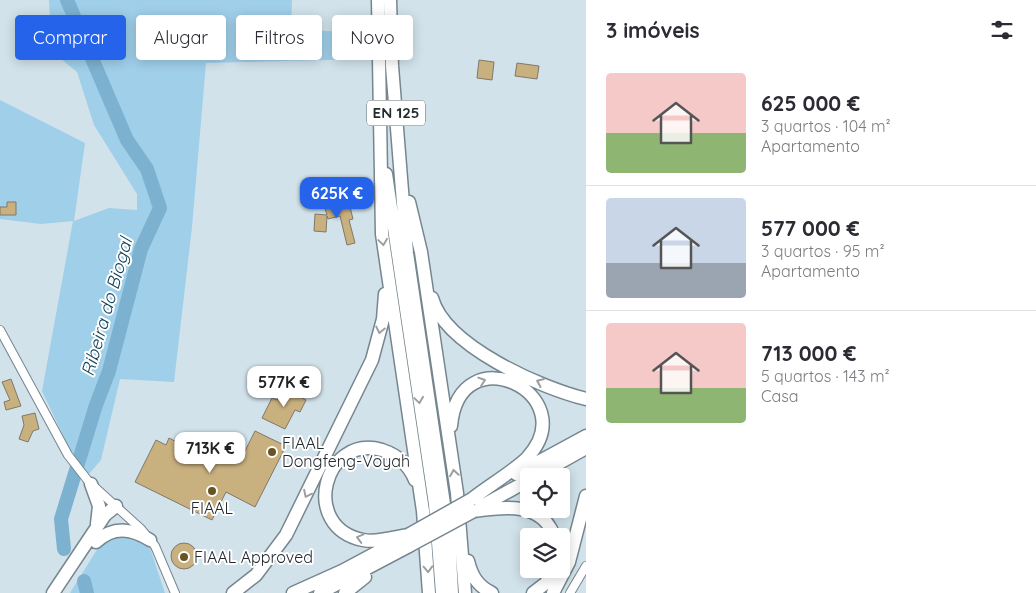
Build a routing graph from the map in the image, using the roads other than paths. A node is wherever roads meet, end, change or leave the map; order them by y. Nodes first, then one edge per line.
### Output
1 (378, 0) edge
2 (390, 0) edge
3 (381, 144) junction
4 (399, 161) junction
5 (421, 252) junction
6 (386, 264) junction
7 (0, 330) edge
8 (586, 399) edge
9 (586, 436) edge
10 (586, 448) edge
11 (451, 450) junction
12 (550, 468) edge
13 (87, 479) junction
14 (520, 484) edge
15 (586, 496) edge
16 (473, 505) junction
17 (116, 506) junction
18 (423, 511) junction
19 (549, 528) edge
20 (462, 530) junction
21 (408, 535) junction
22 (94, 538) junction
23 (150, 540) junction
24 (391, 557) junction
25 (586, 566) edge
26 (548, 578) edge
27 (53, 593) edge
28 (62, 593) edge
29 (175, 593) edge
30 (233, 593) edge
31 (293, 593) edge
32 (320, 593) edge
33 (345, 593) edge
34 (429, 593) edge
35 (442, 593) edge
36 (452, 593) edge
37 (465, 593) edge
38 (492, 593) edge
39 (533, 593) edge
40 (553, 593) edge
41 (570, 593) edge

1 - 3 main road, EN 125
2 - 4 main road, EN 125
3 -> 6 main road
3 -> 35 main road
4 - 5 main road
4 - 36 main road
8 -> 5 main road
5 - 11 main road
6 - 18 main road
6 -> 30 main road
7 - 13 street
9 - 16 main road
10 - 12 main road
11 -> 16 main road
20 -> 11 main road
13 - 17 street
13 - 22 main road
14 - 16 main road
15 - 40 main road
16 - 19 main road
16 - 21 main road, bridge
16 - 24 main road, bridge
17 - 22 main road
17 - 23 street
21 -> 18 main road
18 -> 34 main road
20 - 37 main road
20 - 38 main road
21 - 31 main road
22 - 23 main road
22 - 27 main road
22 - 28 main road
23 - 29 street
24 - 32 main road
24 - 33 main road
25 - 41 street
26 - 39 main road

